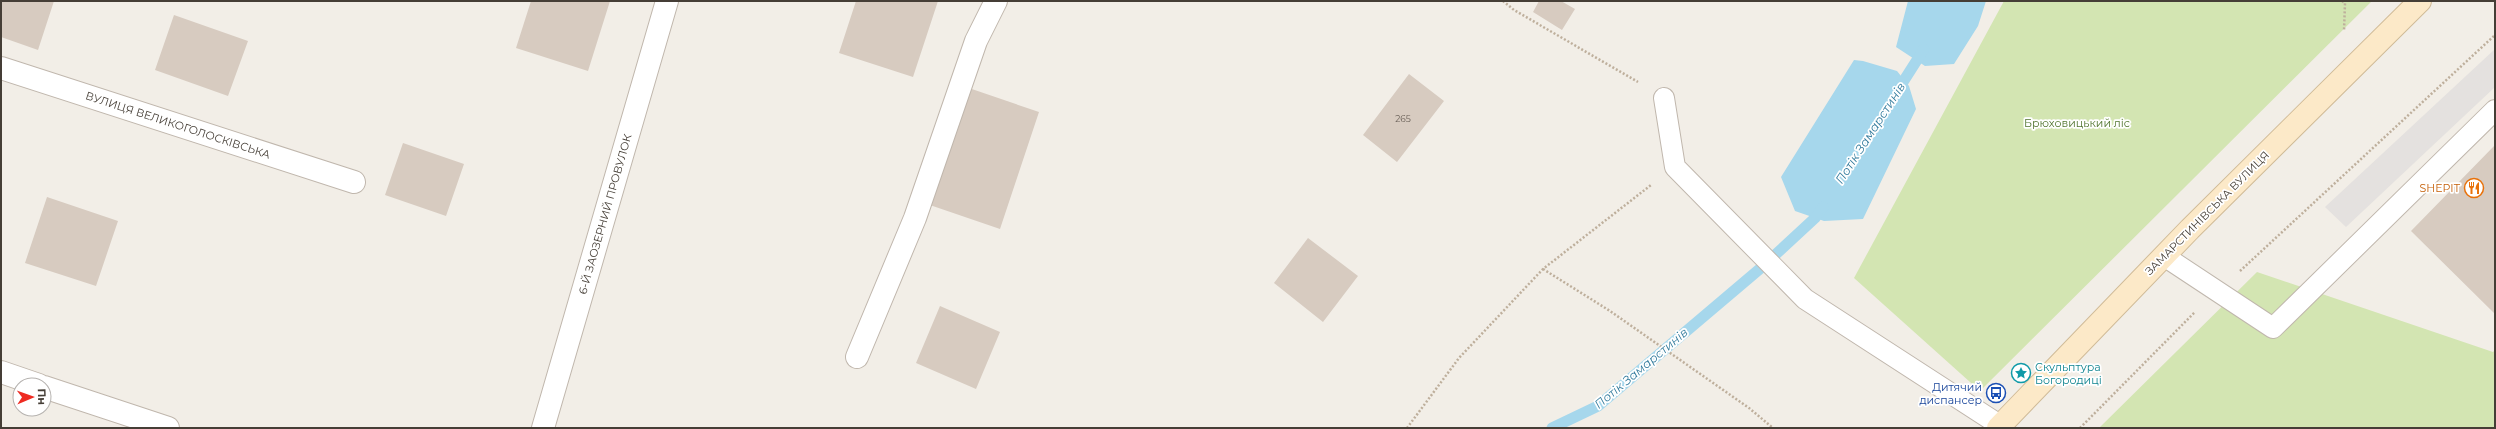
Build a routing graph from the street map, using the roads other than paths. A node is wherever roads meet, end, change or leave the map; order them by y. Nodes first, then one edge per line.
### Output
1 (667, 1) edge
2 (996, 1) edge
3 (2420, 1) edge
4 (1, 68) edge
5 (1664, 98) road end
6 (2495, 110) edge
7 (354, 182) dead end
8 (2164, 256) junction
9 (857, 357) dead end
10 (1, 372) edge
11 (16, 377) edge
12 (52, 390) edge
13 (2000, 427) edge
14 (168, 428) edge
15 (543, 428) edge

1 - 15 street, 6-Й ЗАОЗЕРНИЙ ПРОВУЛОК
2 - 9 street
3 - 8 main road, ЗАМАРСТИНІВСЬКА ВУЛИЦЯ
4 - 7 street, ВУЛИЦЯ ВЕЛИКОГОЛОСКІВСЬКА
5 - 13 lane
6 - 8 lane
8 - 13 main road, ЗАМАРСТИНІВСЬКА ВУЛИЦЯ
10 - 11 street
12 - 14 street

